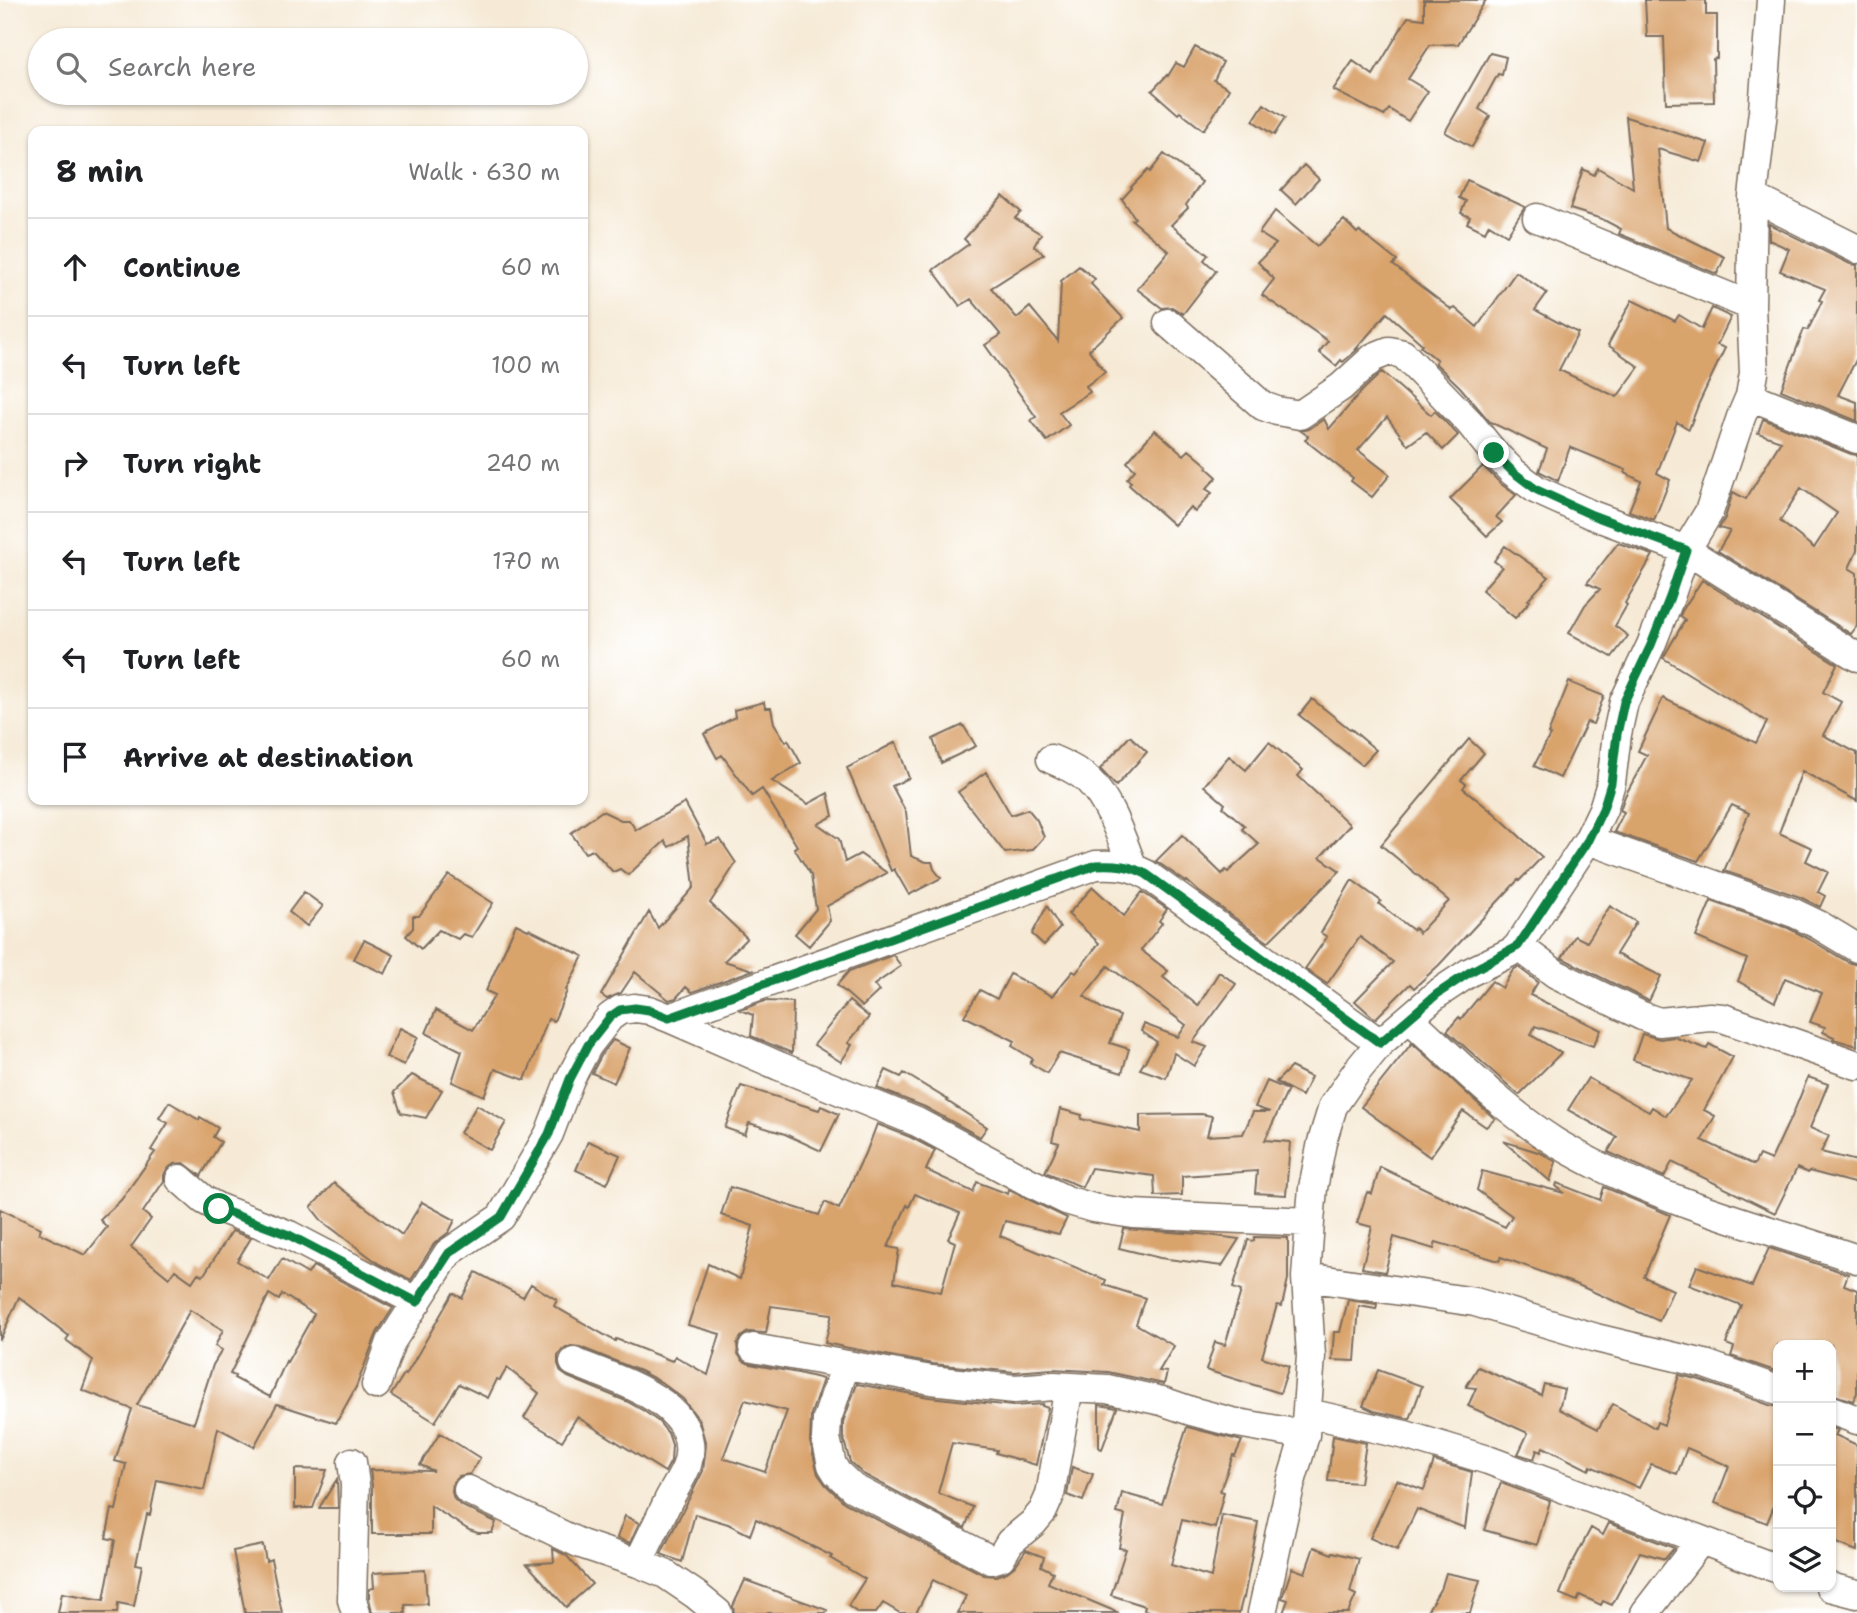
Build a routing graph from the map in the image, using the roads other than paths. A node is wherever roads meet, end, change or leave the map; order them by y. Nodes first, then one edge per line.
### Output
1 (1771, 0) edge
2 (1753, 197) junction
3 (1537, 218) dead end
4 (1857, 249) edge
5 (1751, 306) junction
6 (1168, 323) dead end
7 (1750, 396) junction
8 (1857, 439) edge
9 (1686, 550) junction
10 (1857, 657) edge
11 (1051, 760) dead end
12 (1588, 840) junction
13 (1133, 867) junction
14 (1518, 946) junction
15 (1857, 948) edge
16 (669, 1018) junction
17 (1409, 1018) junction
18 (1380, 1043) junction
19 (1857, 1065) edge
20 (180, 1179) dead end
21 (1310, 1222) junction
22 (1857, 1259) edge
23 (1306, 1277) junction
24 (417, 1302) junction
25 (753, 1348) dead end
26 (574, 1362) dead end
27 (845, 1366) junction
28 (376, 1385) dead end
29 (1069, 1387) junction
30 (1773, 1388) edge
31 (1836, 1412) edge
32 (1857, 1420) edge
33 (1306, 1424) junction
34 (352, 1462) dead end
35 (468, 1490) dead end
36 (1701, 1540) junction
37 (638, 1563) junction
38 (1773, 1567) edge
39 (1836, 1589) edge
40 (1857, 1594) edge
41 (356, 1613) edge
42 (718, 1613) edge
43 (1262, 1613) edge
44 (1645, 1613) edge

1 - 2 street
2 - 4 street
2 - 5 street
3 - 5 street
5 - 7 street
6 - 9 street
7 - 8 street
7 - 9 street
9 - 10 street
9 - 12 street
11 - 13 street
12 - 14 street
12 - 15 street
13 - 16 street
13 - 18 street
14 - 17 street
14 - 19 street
16 - 21 street
16 - 24 street
17 - 18 street
17 - 22 street
18 - 21 street
20 - 24 street
21 - 23 street
23 - 30 street
23 - 33 street
24 - 28 street
25 - 27 street
26 - 37 street
27 - 29 street
27 - 29 street
29 - 33 street
31 - 32 street
33 - 36 street
33 - 43 street
34 - 41 street
35 - 37 street
36 - 38 street
36 - 44 street
37 - 42 street
39 - 40 street

